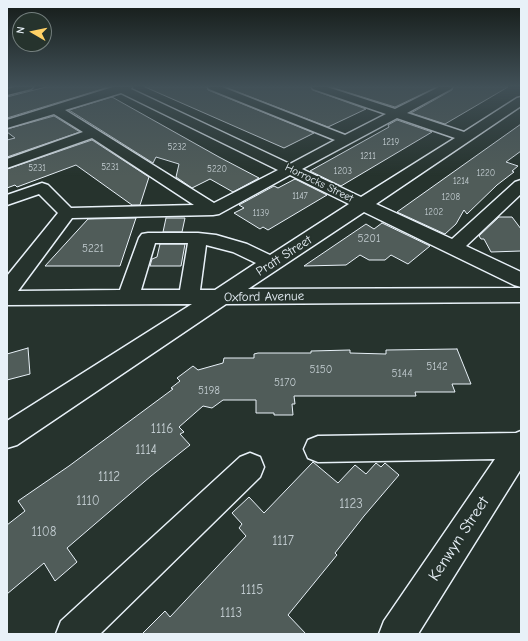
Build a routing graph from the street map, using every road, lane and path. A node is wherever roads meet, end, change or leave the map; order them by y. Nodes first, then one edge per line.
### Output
1 (30, 117) edge
2 (67, 117) edge
3 (183, 117) edge
4 (289, 117) edge
5 (389, 117) edge
6 (407, 117) edge
7 (496, 117) edge
8 (7, 124) edge
9 (94, 134) junction
10 (465, 137) junction
11 (346, 140) junction
12 (7, 164) edge
13 (290, 169) junction
14 (521, 186) edge
15 (7, 200) edge
16 (363, 204) junction
17 (213, 210) junction
18 (67, 213) junction
19 (198, 238) junction
20 (453, 248) junction
21 (273, 264) junction
22 (521, 280) edge
23 (7, 290) edge
24 (521, 295) edge
25 (7, 298) edge
26 (128, 298) junction
27 (189, 298) junction
28 (222, 298) junction
29 (7, 436) edge
30 (521, 445) edge
31 (318, 450) dead end
32 (250, 467) dead end
33 (74, 634) edge
34 (396, 634) edge

1 - 8 street
2 - 9 street
3 - 13 street, Horrocks Street
4 - 11 street
5 - 11 street
6 - 10 street
7 - 10 street, Pratt Street
9 - 12 street
9 - 17 street
10 - 16 street, Pratt Street
11 - 13 street
13 - 16 street, Horrocks Street
13 - 17 street
14 - 20 street
15 - 18 street
16 - 20 street, Horrocks Street
16 - 21 street, Pratt Street
17 - 18 street
18 - 23 street
19 - 21 street
19 - 26 street
19 - 27 street
20 - 22 street, Horrocks Street
21 - 28 street, Pratt Street
24 - 28 street, Oxford Avenue
25 - 26 street, Oxford Avenue
26 - 27 street, Oxford Avenue
27 - 28 street, Oxford Avenue
28 - 29 street, Pratt Street
30 - 31 street
30 - 34 street, Kenwyn Street
32 - 33 street

